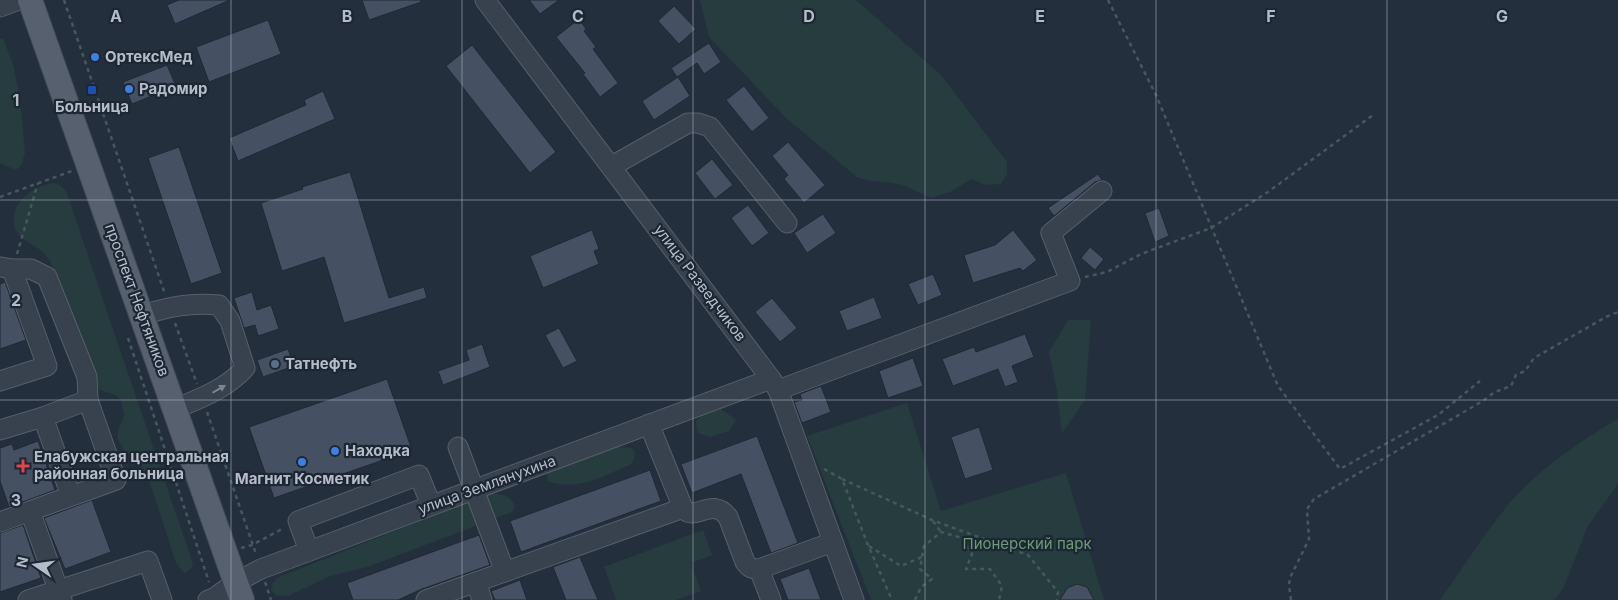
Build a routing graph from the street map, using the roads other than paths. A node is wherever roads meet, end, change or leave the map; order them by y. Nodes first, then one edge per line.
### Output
1 (19, 0) edge
2 (30, 0) edge
3 (485, 0) edge
4 (0, 7) edge
5 (612, 166) junction
6 (1102, 192) dead end
7 (787, 223) dead end
8 (6, 268) edge
9 (142, 315) junction
10 (0, 381) edge
11 (774, 384) junction
12 (88, 400) junction
13 (175, 409) junction
14 (42, 416) junction
15 (649, 424) junction
16 (0, 430) edge
17 (458, 447) dead end
18 (474, 490) junction
19 (71, 496) junction
20 (431, 505) junction
21 (683, 508) junction
22 (30, 511) junction
23 (1, 518) edge
24 (833, 542) junction
25 (310, 551) junction
26 (759, 569) junction
27 (505, 572) junction
28 (476, 582) junction
29 (239, 591) edge
30 (61, 595) edge
31 (28, 600) edge
32 (162, 600) edge
33 (208, 600) edge
34 (426, 600) edge
35 (482, 600) edge
36 (771, 600) edge
37 (854, 600) edge

1 - 4 street
2 - 9 main road, проспект Нефтяников
3 - 5 street, улица Разведчиков
5 - 7 street
5 - 11 street, улица Разведчиков
6 - 11 street, улица Землянухина
8 - 10 street
8 - 12 street
9 - 13 main road, проспект Нефтяников
13 -> 9 street
11 - 15 street, улица Землянухина
11 - 24 street, улица Разведчиков
12 - 14 street
12 - 19 street
13 - 29 main road, проспект Нефтяников
14 - 16 street
14 - 19 street
15 - 18 street, улица Землянухина
15 - 21 street
17 - 18 street
18 - 20 street, улица Землянухина
18 - 27 street
19 - 22 street
20 - 25 street, улица Землянухина
20 - 25 street
21 - 26 street
21 - 27 street
22 - 23 street
22 - 30 street
24 - 26 street
24 - 37 street, улица Разведчиков
25 - 29 street, улица Землянухина
26 - 36 street
27 - 28 street
28 - 34 street
28 - 35 street
29 - 33 street, улица Землянухина
30 - 31 street
30 - 32 street

